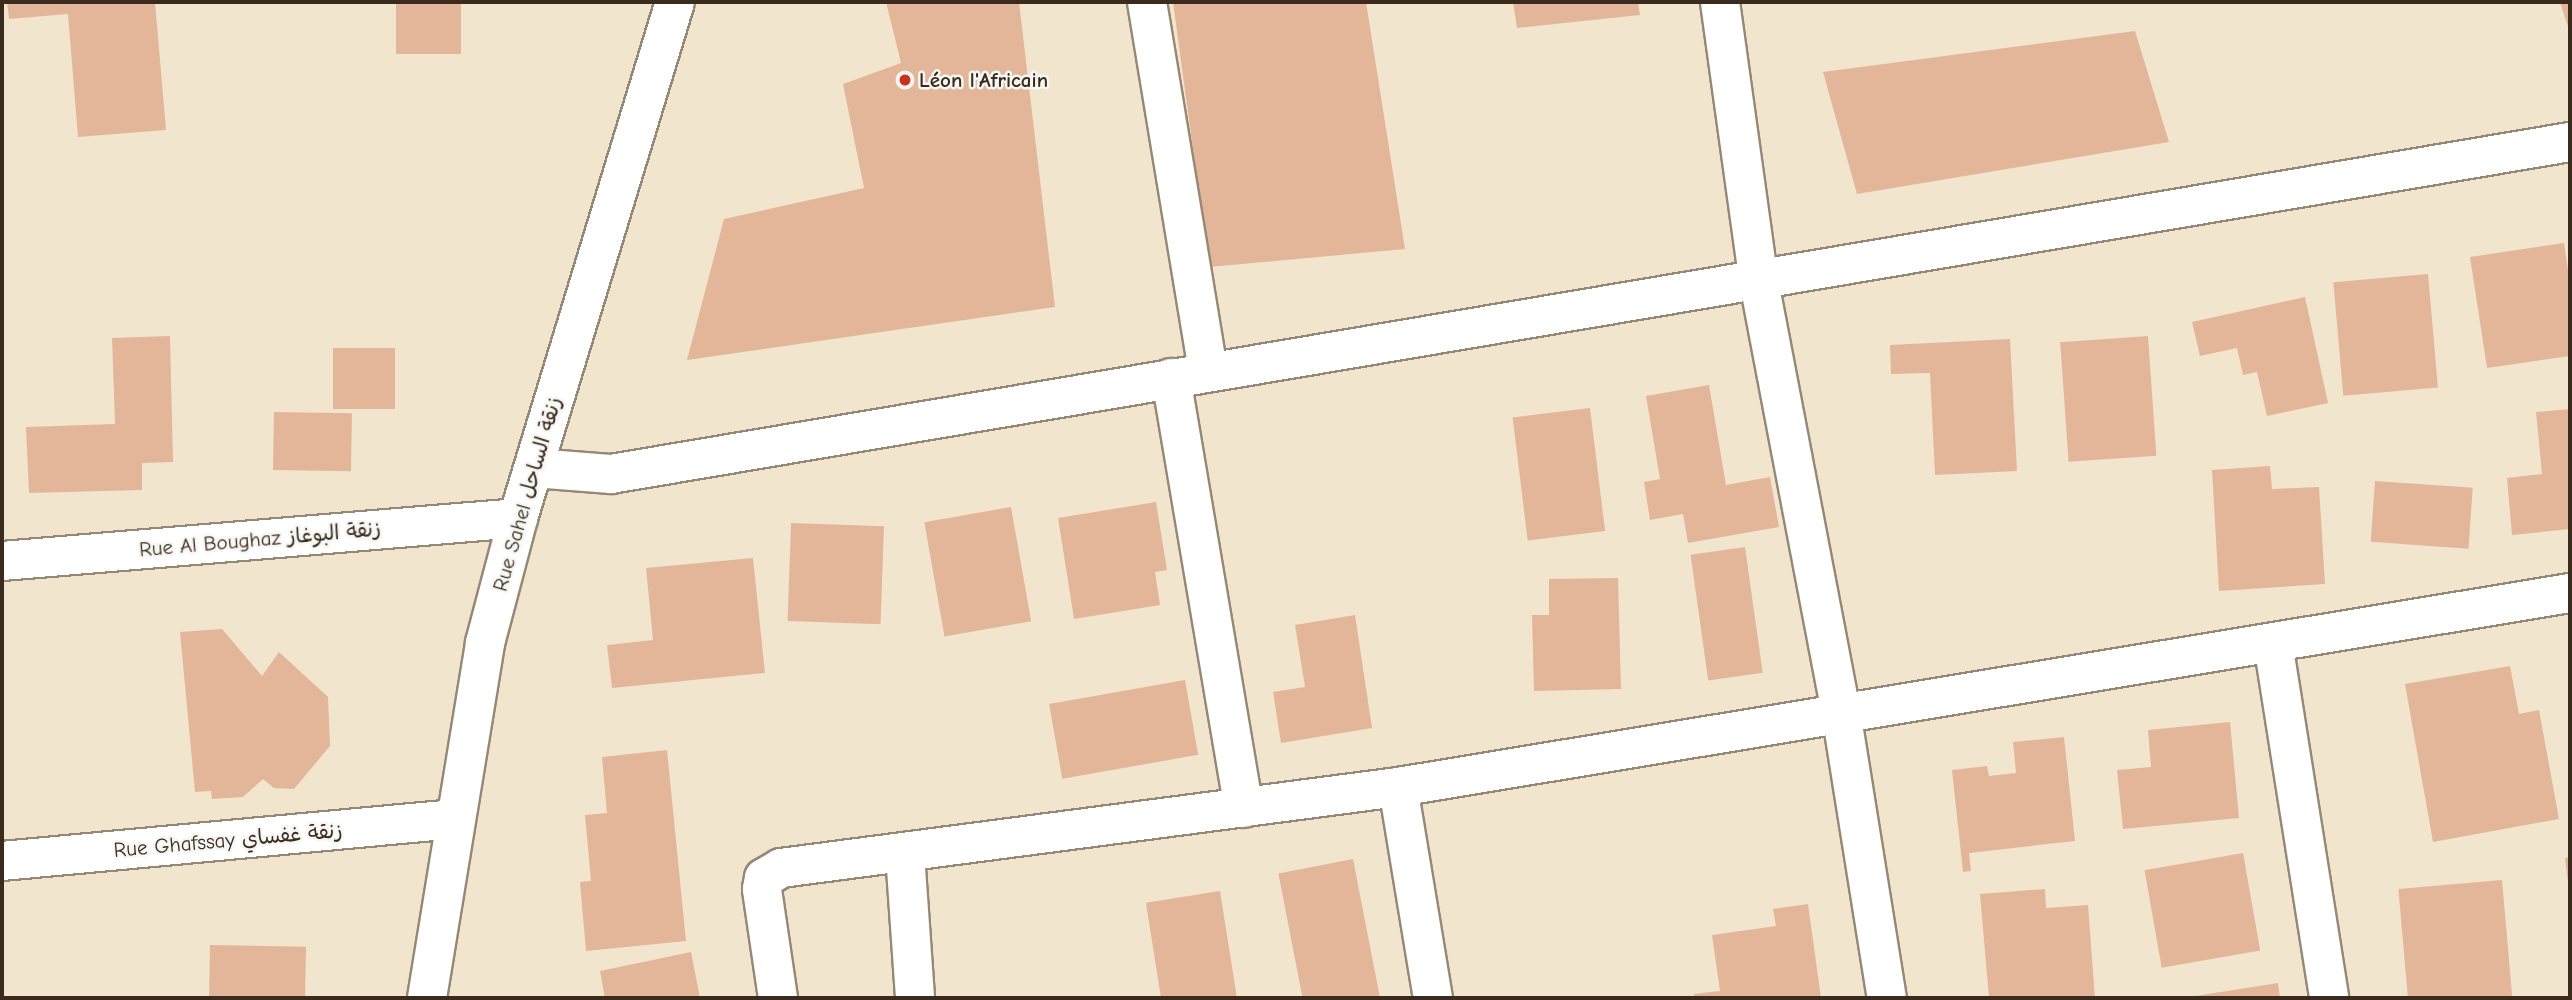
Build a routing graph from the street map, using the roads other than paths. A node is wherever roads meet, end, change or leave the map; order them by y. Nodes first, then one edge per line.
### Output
1 (675, 2) edge
2 (1147, 2) edge
3 (1720, 2) edge
4 (2570, 142) edge
5 (1758, 277) junction
6 (1190, 375) junction
7 (534, 468) junction
8 (518, 518) junction
9 (2, 561) edge
10 (2570, 593) edge
11 (2273, 643) junction
12 (1841, 712) junction
13 (1398, 787) junction
14 (1244, 808) junction
15 (454, 819) junction
16 (905, 854) junction
17 (2, 861) edge
18 (427, 998) edge
19 (778, 998) edge
20 (915, 998) edge
21 (1433, 998) edge
22 (1887, 998) edge
23 (2329, 998) edge

1 - 7 street, Rue Sahel زنقة الساحل
2 - 6 street
3 - 5 street
4 - 5 street
5 - 6 street
5 - 12 street
6 - 7 street
6 - 14 street
7 - 8 street, Rue Sahel زنقة الساحل
8 - 9 street, Rue Al Boughaz زنقة البوغاز
8 - 15 street, Rue Sahel زنقة الساحل
10 - 11 street
11 - 12 street
11 - 23 street
12 - 13 street
12 - 22 street
13 - 14 street
13 - 21 street
14 - 16 street
15 - 17 street, Rue Ghafssay زنقة غفساي
15 - 18 street, Rue Sahel زنقة الساحل
16 - 19 street
16 - 20 street

